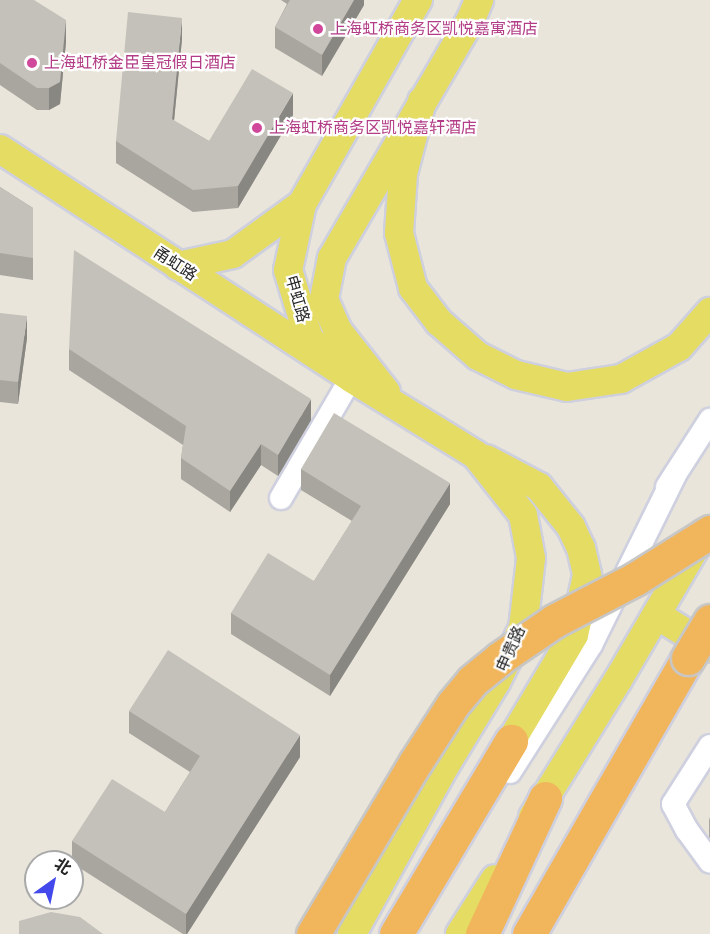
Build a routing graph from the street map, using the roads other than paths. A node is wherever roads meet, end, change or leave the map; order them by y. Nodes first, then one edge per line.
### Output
1 (418, 0) edge
2 (478, 6) edge
3 (422, 101) junction
4 (0, 149) edge
5 (302, 204) junction
6 (178, 266) junction
7 (710, 312) edge
8 (351, 378) junction
9 (396, 406) junction
10 (710, 420) edge
11 (476, 455) junction
12 (675, 475) junction
13 (281, 498) dead end
14 (710, 520) edge
15 (705, 537) edge
16 (657, 615) junction
17 (710, 621) edge
18 (574, 634) junction
19 (710, 648) edge
20 (511, 741) joint
21 (710, 746) edge
22 (545, 798) junction
23 (577, 850) junction
24 (710, 861) edge
25 (313, 934) edge
26 (352, 934) edge
27 (396, 934) edge
28 (408, 934) edge
29 (460, 934) edge
30 (482, 934) edge
31 (529, 934) edge
32 (537, 934) edge

1 - 5 main road, 申虹路
2 - 3 main road
3 - 7 main road
3 - 9 main road
4 - 6 main road, 甬虹路
5 - 6 main road, 申虹路
5 - 8 main road, 申虹路
6 - 8 main road, 甬虹路
8 - 9 main road, 申贵路
8 - 13 street
9 - 11 main road, 申贵路
10 - 12 street
11 - 18 main road
11 - 26 main road, 申贵路
12 - 18 street
12 - 28 street
14 - 15 main road
15 - 16 main road
15 - 25 highway, bridge
16 - 19 main road
16 - 22 main road
17 - 23 highway, bridge
18 - 20 main road
20 - 27 highway
21 - 24 street
22 - 29 main road
22 - 30 highway
23 - 31 highway
23 - 32 highway

